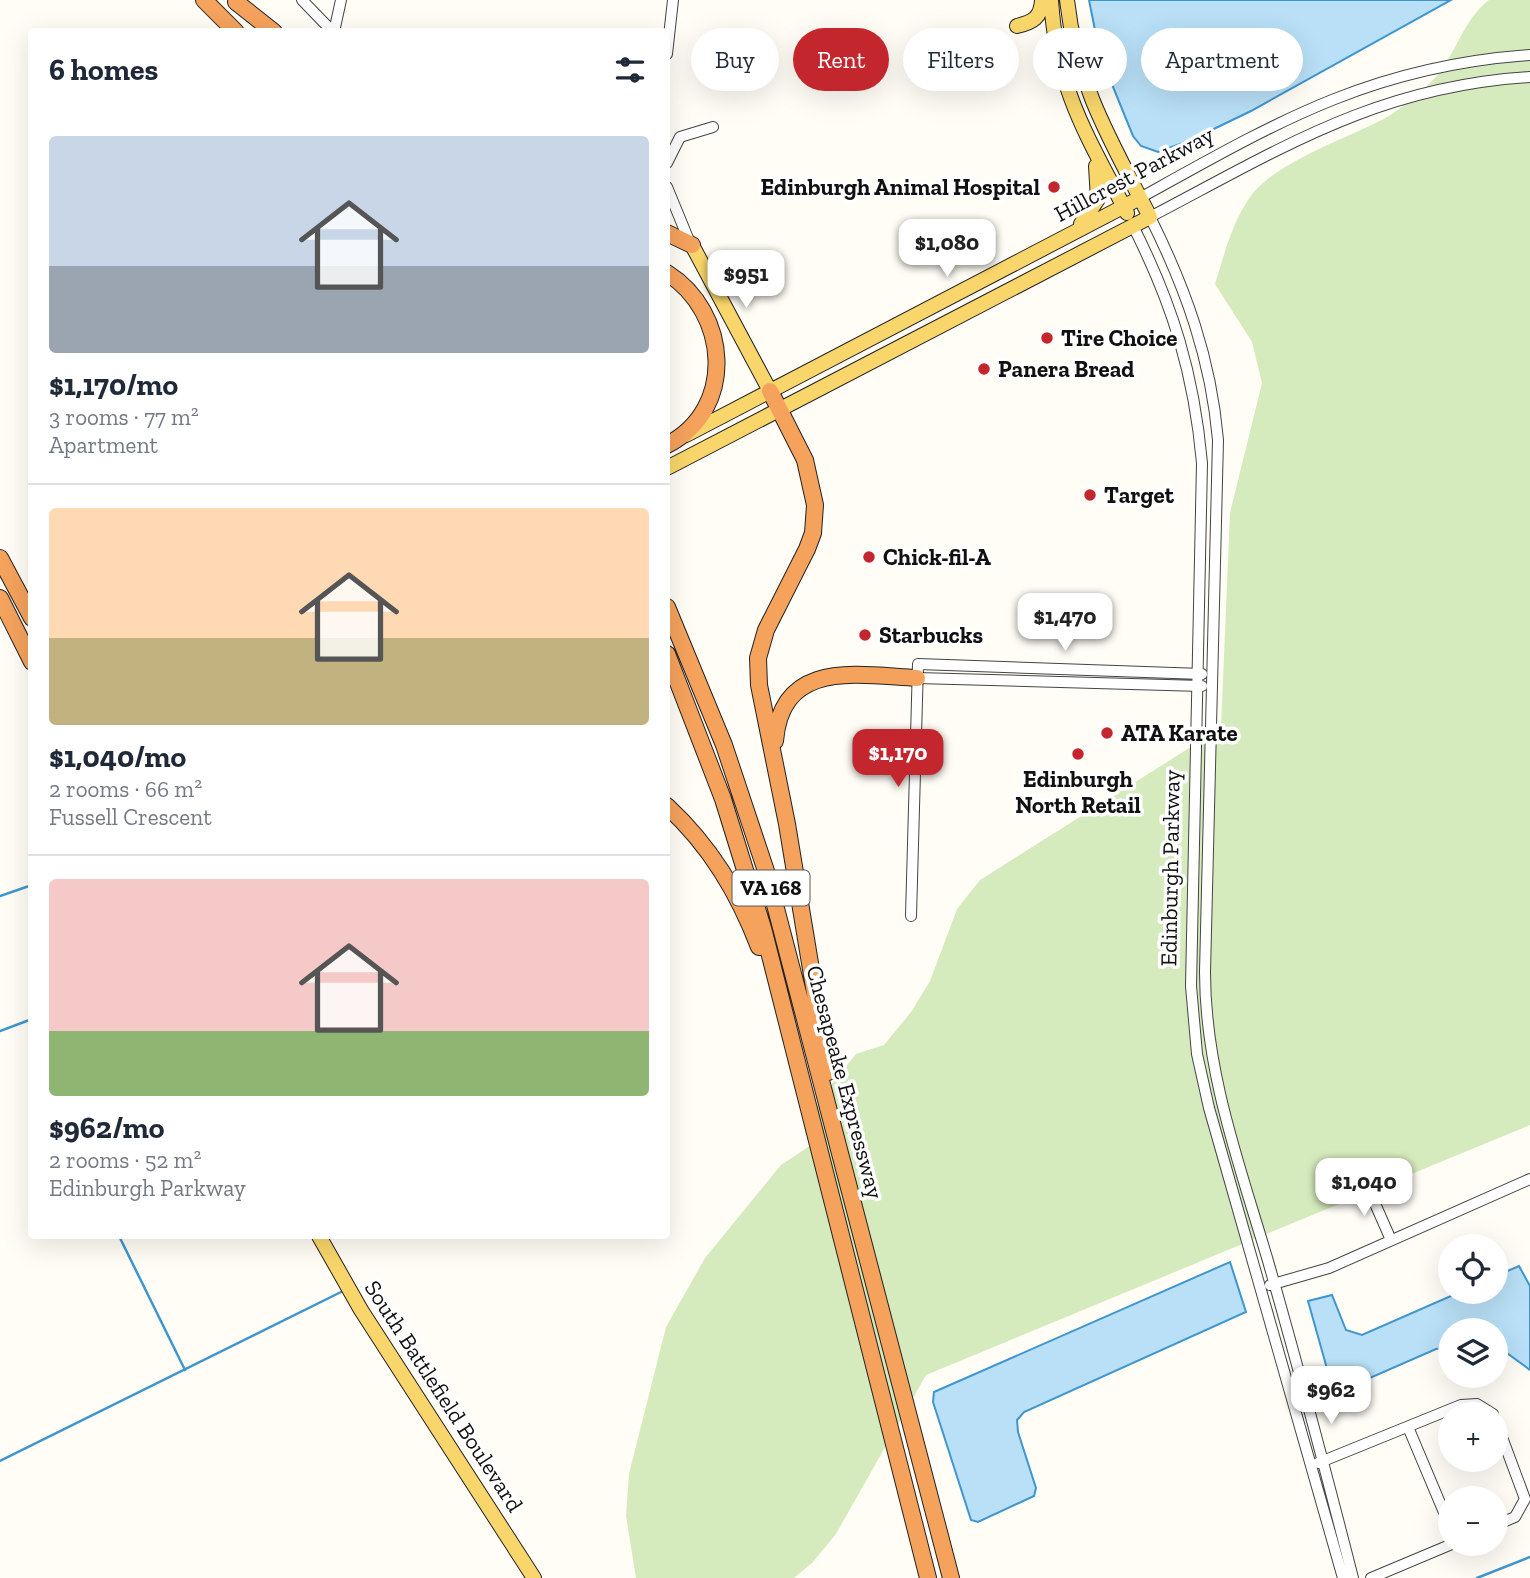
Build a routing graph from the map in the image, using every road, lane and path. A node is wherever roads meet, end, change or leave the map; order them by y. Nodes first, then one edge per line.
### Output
1 (204, 0) edge
2 (302, 0) edge
3 (341, 0) edge
4 (673, 0) edge
5 (1042, 0) edge
6 (1051, 0) edge
7 (1067, 0) edge
8 (235, 1) edge
9 (1017, 26) dead end
10 (232, 28) edge
11 (261, 28) edge
12 (269, 28) edge
13 (330, 28) edge
14 (335, 28) edge
15 (670, 28) edge
16 (1053, 28) edge
17 (1071, 28) edge
18 (1530, 55) edge
19 (1530, 77) edge
20 (1069, 91) edge
21 (1088, 91) edge
22 (713, 127) dead end
23 (1094, 155) junction
24 (670, 157) edge
25 (670, 194) edge
26 (1140, 198) junction
27 (1124, 206) junction
28 (1150, 217) junction
29 (1133, 226) junction
30 (670, 234) edge
31 (1060, 240) junction
32 (692, 245) junction
33 (670, 276) edge
34 (770, 391) junction
35 (779, 409) junction
36 (670, 443) edge
37 (670, 443) edge
38 (670, 466) edge
39 (0, 558) edge
40 (0, 598) edge
41 (28, 610) edge
42 (670, 614) edge
43 (28, 654) edge
44 (670, 661) edge
45 (918, 671) junction
46 (1198, 674) junction
47 (1212, 680) junction
48 (1198, 686) junction
49 (774, 757) junction
50 (670, 809) edge
51 (911, 916) dead end
52 (803, 1083) junction
53 (847, 1177) junction
54 (1530, 1180) edge
55 (1366, 1183) dead end
56 (321, 1239) edge
57 (1391, 1240) junction
58 (1274, 1284) junction
59 (1261, 1287) junction
60 (1438, 1415) edge
61 (1408, 1427) junction
62 (1508, 1453) edge
63 (1323, 1462) junction
64 (1311, 1466) junction
65 (1438, 1498) edge
66 (1508, 1519) edge
67 (1438, 1550) edge
68 (534, 1578) edge
69 (928, 1578) edge
70 (951, 1578) edge
71 (1343, 1578) edge
72 (1353, 1578) edge
73 (1371, 1578) edge

1 - 10 highway
2 - 13 street
3 - 14 street
4 - 15 street
5 - 9 main road
6 - 16 main road, Edinburgh Parkway
7 - 17 main road, Edinburgh Parkway
8 - 11 highway
8 - 12 highway
18 - 26 street, Hillcrest Parkway
19 - 28 street, Hillcrest Parkway
20 - 23 main road, Edinburgh Parkway
21 - 26 main road, Edinburgh Parkway
22 - 24 street
23 - 27 main road, Edinburgh Parkway
23 - 31 main road
25 - 32 street
26 - 27 main road, Hillcrest Parkway
26 - 28 main road, Edinburgh Parkway
27 - 29 main road, Edinburgh Parkway
27 - 31 main road, Hillcrest Parkway
28 - 29 main road, Hillcrest Parkway
28 - 47 street, Edinburgh Parkway
29 - 35 main road, Hillcrest Parkway
29 - 46 street, Edinburgh Parkway
30 - 32 highway
31 - 34 main road, Hillcrest Parkway
32 - 34 main road
33 - 37 highway
34 - 35 highway
34 - 36 main road, Hillcrest Parkway
35 - 38 main road, Hillcrest Parkway
35 - 49 highway
39 - 41 highway
40 - 43 highway
42 - 53 highway, Chesapeake Expressway / VA 168
44 - 52 highway, Chesapeake Expressway / VA 168
45 - 46 street
45 - 48 street
45 - 49 highway
45 - 51 street
46 - 47 street
46 - 48 street, Edinburgh Parkway
47 - 48 street
47 - 58 street, Edinburgh Parkway
48 - 59 street, Edinburgh Parkway
49 - 53 highway
50 - 52 highway
52 - 69 highway, Chesapeake Expressway / VA 168
53 - 70 highway, Chesapeake Expressway / VA 168
54 - 57 street
55 - 57 street
56 - 68 main road, South Battlefield Boulevard
57 - 58 street
58 - 59 street
58 - 63 street, Edinburgh Parkway
59 - 64 street, Edinburgh Parkway
60 - 61 street
61 - 63 street
61 - 65 street
62 - 66 street
63 - 64 street
63 - 72 street, Edinburgh Parkway
64 - 71 street, Edinburgh Parkway
67 - 73 street

